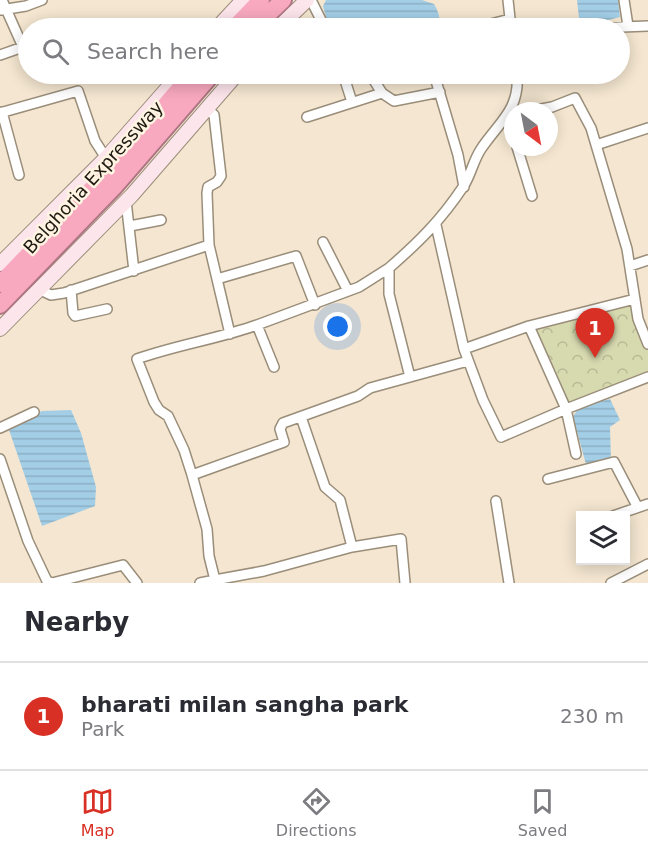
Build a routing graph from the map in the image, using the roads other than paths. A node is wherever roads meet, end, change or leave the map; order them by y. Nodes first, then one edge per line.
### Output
1 (42, 0) edge
2 (243, 0) edge
3 (261, 0) edge
4 (284, 0) edge
5 (307, 0) edge
6 (312, 0) edge
7 (508, 0) edge
8 (624, 0) edge
9 (2, 6) edge
10 (226, 18) edge
11 (244, 18) edge
12 (265, 18) edge
13 (288, 18) edge
14 (320, 18) edge
15 (510, 18) edge
16 (627, 18) edge
17 (630, 26) edge
18 (648, 26) edge
19 (18, 33) edge
20 (18, 49) edge
21 (0, 55) edge
22 (173, 84) edge
23 (183, 84) edge
24 (201, 84) edge
25 (228, 84) edge
26 (346, 84) edge
27 (376, 84) edge
28 (437, 84) edge
29 (519, 84) edge
30 (440, 92) junction
31 (382, 93) junction
32 (352, 102) junction
33 (515, 102) edge
34 (558, 105) edge
35 (206, 108) junction
36 (1, 113) edge
37 (307, 117) dead end
38 (504, 121) edge
39 (648, 128) edge
40 (596, 145) junction
41 (520, 156) edge
42 (117, 160) junction
43 (19, 175) dead end
44 (464, 187) junction
45 (532, 196) dead end
46 (126, 201) junction
47 (161, 220) dead end
48 (436, 225) junction
49 (130, 226) junction
50 (323, 242) dead end
51 (209, 246) junction
52 (648, 261) edge
53 (0, 264) edge
54 (630, 266) junction
55 (389, 268) junction
56 (134, 271) junction
57 (217, 279) junction
58 (0, 284) edge
59 (71, 291) junction
60 (348, 291) junction
61 (43, 292) junction
62 (635, 299) junction
63 (315, 304) junction
64 (0, 305) edge
65 (107, 309) dead end
66 (643, 318) edge
67 (257, 325) junction
68 (529, 327) junction
69 (0, 329) edge
70 (230, 334) junction
71 (648, 344) edge
72 (464, 349) junction
73 (468, 361) junction
74 (274, 367) dead end
75 (410, 377) junction
76 (648, 377) edge
77 (566, 409) junction
78 (34, 412) dead end
79 (301, 417) junction
80 (0, 428) edge
81 (576, 454) dead end
82 (0, 459) edge
83 (192, 475) junction
84 (548, 479) dead end
85 (496, 501) dead end
86 (648, 504) edge
87 (637, 506) junction
88 (625, 511) edge
89 (352, 547) junction
90 (648, 564) edge
91 (215, 580) junction
92 (137, 583) edge
93 (200, 583) edge
94 (405, 583) edge
95 (509, 583) edge
96 (611, 583) edge

1 - 9 street
2 - 10 street
3 - 11 highway
4 - 12 highway
5 - 13 street
6 - 14 street
7 - 15 street
8 - 16 street
9 - 19 street
17 - 18 street
20 - 21 street
22 - 42 street
23 - 42 highway, Belghoria Expressway
24 - 42 highway, Belghoria Expressway
25 - 35 street
26 - 32 street
27 - 31 street
28 - 30 street
29 - 33 street
30 - 31 street
30 - 44 street
31 - 32 street
32 - 37 street
34 - 40 street
35 - 46 street
35 - 51 street
36 - 42 street
36 - 43 street
38 - 44 street
39 - 40 street
40 - 54 street
41 - 45 street
42 - 53 street
42 - 58 highway, Belghoria Expressway
42 - 64 highway, Belghoria Expressway
44 - 48 street
46 - 49 street
46 - 61 street
47 - 49 street
48 - 55 street
48 - 72 street
49 - 56 street
50 - 60 street
51 - 56 street
51 - 57 street
52 - 54 street
54 - 62 street
55 - 60 street
55 - 75 street
56 - 59 street
57 - 63 street
57 - 70 street
59 - 61 street
59 - 65 street
60 - 63 street
61 - 69 street
62 - 66 street
62 - 68 street
63 - 67 street
66 - 71 street
67 - 70 street
67 - 74 street
68 - 72 street
68 - 77 street
70 - 83 street
72 - 73 street
73 - 75 street
73 - 77 street
75 - 79 street
76 - 77 street
77 - 81 street
78 - 80 street
79 - 83 street
79 - 89 street
82 - 92 street
83 - 91 street
84 - 87 street
85 - 95 street
86 - 87 street
87 - 88 street
89 - 91 street
89 - 94 street
90 - 96 street
91 - 93 street

